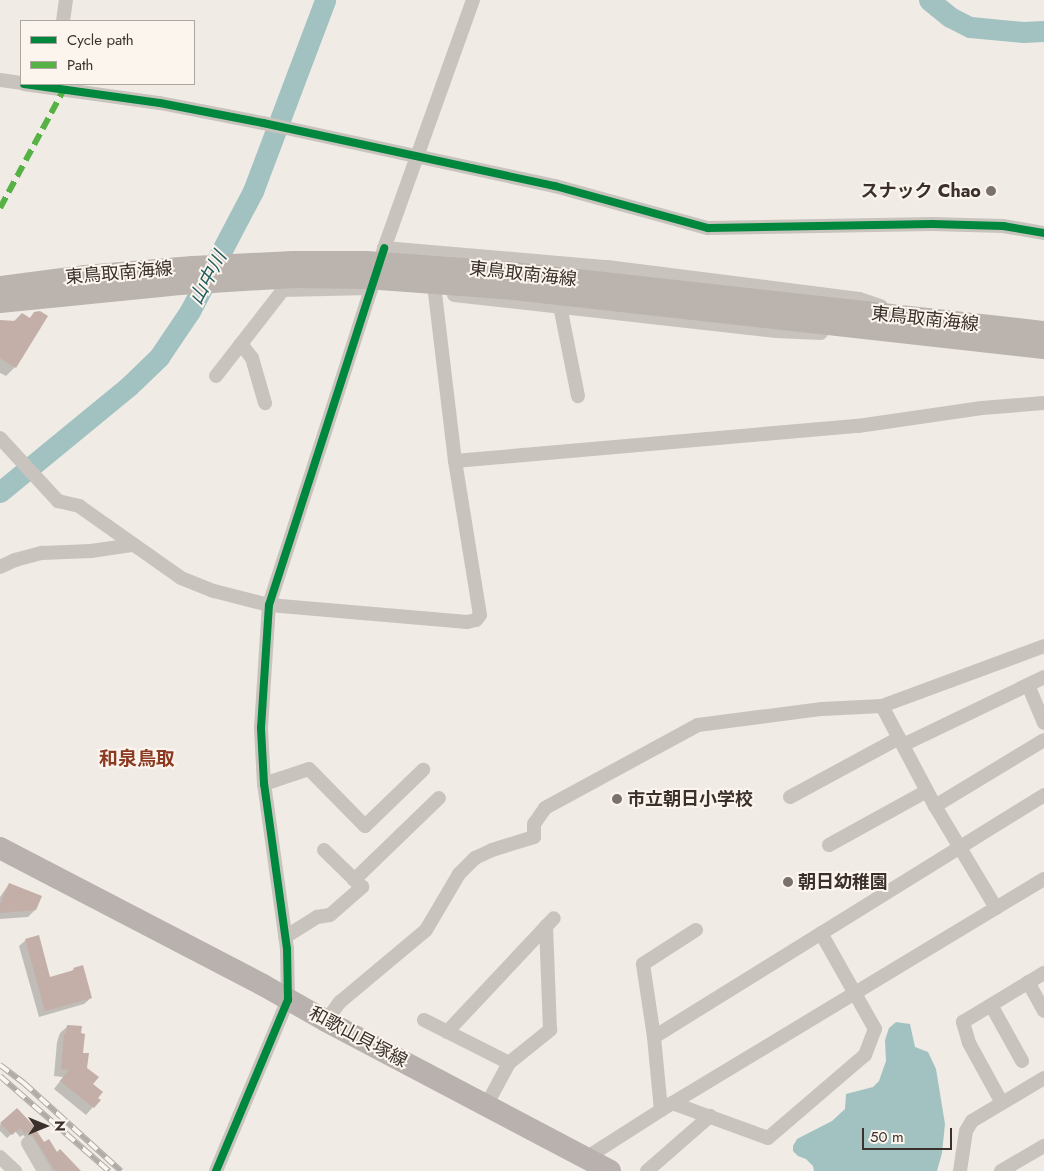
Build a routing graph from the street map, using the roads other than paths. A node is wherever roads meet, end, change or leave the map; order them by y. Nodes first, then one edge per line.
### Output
1 (66, 0) edge
2 (473, 0) edge
3 (63, 20) edge
4 (0, 80) edge
5 (20, 83) edge
6 (44, 85) edge
7 (66, 86) edge
8 (417, 157) junction
9 (1044, 233) edge
10 (384, 248) junction
11 (504, 280) junction
12 (0, 286) edge
13 (372, 288) junction
14 (435, 293) junction
15 (0, 304) edge
16 (560, 306) junction
17 (919, 318) junction
18 (889, 331) junction
19 (1044, 331) edge
20 (241, 344) junction
21 (1044, 349) edge
22 (216, 376) dead end
23 (578, 396) dead end
24 (265, 403) dead end
25 (1044, 403) edge
26 (5, 442) edge
27 (455, 461) junction
28 (132, 545) junction
29 (0, 568) edge
30 (269, 606) junction
31 (1044, 646) edge
32 (1044, 677) edge
33 (1028, 685) junction
34 (882, 706) junction
35 (1044, 723) edge
36 (1044, 740) edge
37 (901, 742) junction
38 (422, 770) dead end
39 (264, 784) junction
40 (927, 790) junction
41 (1044, 795) edge
42 (439, 798) dead end
43 (790, 798) dead end
44 (935, 806) junction
45 (829, 845) dead end
46 (960, 847) junction
47 (0, 848) edge
48 (324, 850) dead end
49 (1044, 879) edge
50 (354, 880) junction
51 (996, 908) junction
52 (696, 930) dead end
53 (821, 933) junction
54 (286, 936) junction
55 (1044, 973) edge
56 (1028, 982) junction
57 (854, 993) junction
58 (288, 1000) junction
59 (991, 1005) junction
60 (1044, 1011) edge
61 (424, 1020) dead end
62 (326, 1021) junction
63 (447, 1032) junction
64 (654, 1037) junction
65 (1022, 1061) dead end
66 (509, 1063) junction
67 (1044, 1078) edge
68 (1002, 1103) junction
69 (487, 1104) junction
70 (666, 1106) junction
71 (710, 1116) junction
72 (28, 1143) dead end
73 (1044, 1146) edge
74 (0, 1157) edge
75 (586, 1158) junction
76 (16, 1171) edge
77 (44, 1171) edge
78 (216, 1171) edge
79 (610, 1171) edge
80 (647, 1171) edge
81 (960, 1171) edge
82 (1001, 1171) edge

1 - 3 street
2 - 8 street
4 - 5 street
6 - 7 street
7 - 8 street
8 - 9 street
8 - 10 street
10 - 13 street
10 - 17 street
11 - 12 main road, 東鳥取南海線, bridge
11 - 15 main road, 東鳥取南海線, bridge
11 - 17 main road, 東鳥取南海線
11 - 18 main road, 東鳥取南海線
13 - 14 street
13 - 20 street
13 - 30 street
14 - 16 street
14 - 27 street
16 - 18 street
16 - 23 street
17 - 19 main road, 東鳥取南海線
18 - 21 main road, 東鳥取南海線
20 - 22 street
20 - 24 street
25 - 27 street
26 - 28 street
27 - 30 street
28 - 29 street
28 - 30 street
30 - 39 street
31 - 34 street
32 - 33 street
33 - 35 street
33 - 37 street
34 - 37 street
34 - 62 street
36 - 44 street
37 - 40 street
37 - 43 street
38 - 39 street
39 - 54 street
40 - 44 street
40 - 45 street
41 - 46 street
42 - 50 street
44 - 46 street
46 - 51 street
46 - 53 street
47 - 58 main road, 和歌山貝塚線
48 - 50 street
49 - 51 street
50 - 54 street
51 - 57 street
52 - 64 street
53 - 57 street
53 - 64 street
54 - 58 street
55 - 56 street
56 - 59 street
56 - 60 street
57 - 70 street
57 - 71 street
58 - 62 main road, 和歌山貝塚線
58 - 78 street
59 - 65 street
59 - 68 street
61 - 63 street
62 - 69 main road, 和歌山貝塚線
63 - 66 street
63 - 66 street
64 - 70 street
66 - 69 street
67 - 68 street
68 - 81 street
69 - 75 main road, 和歌山貝塚線
70 - 71 street
70 - 75 street
71 - 80 street
72 - 77 street
73 - 82 street
74 - 76 street
75 - 79 main road, 和歌山貝塚線

